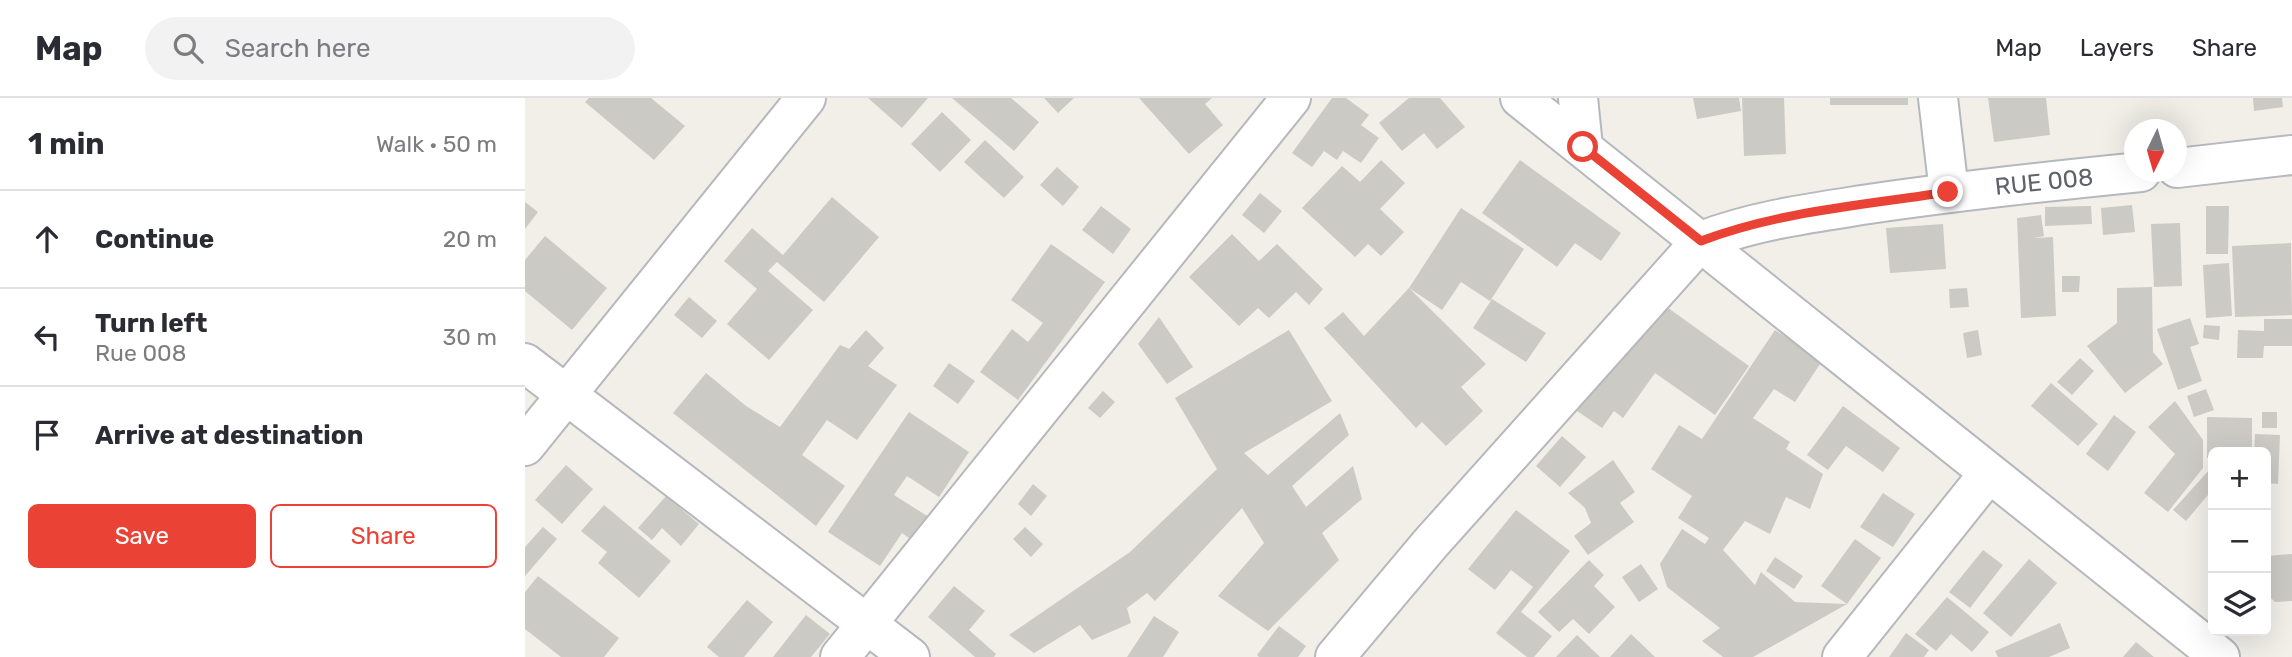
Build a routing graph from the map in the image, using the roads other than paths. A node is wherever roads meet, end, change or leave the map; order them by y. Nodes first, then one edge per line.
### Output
1 (806, 98) edge
2 (1291, 98) edge
3 (1520, 98) edge
4 (1578, 98) edge
5 (1938, 98) edge
6 (1583, 147) junction
7 (2292, 155) edge
8 (2187, 167) edge
9 (2124, 174) edge
10 (1948, 192) junction
11 (1701, 241) junction
12 (525, 363) edge
13 (565, 395) junction
14 (525, 446) edge
15 (1989, 473) junction
16 (867, 622) junction
17 (840, 657) edge
18 (909, 657) edge
19 (1335, 657) edge
20 (1842, 657) edge
21 (2220, 657) edge

1 - 13 street
2 - 16 street
3 - 6 street
4 - 6 street
5 - 10 street
6 - 11 street
7 - 8 street
9 - 10 street, RUE 008
10 - 11 street, RUE 008
11 - 15 street
11 - 19 street
12 - 13 street
13 - 14 street
13 - 16 street
15 - 20 street
15 - 21 street
16 - 17 street
16 - 18 street

